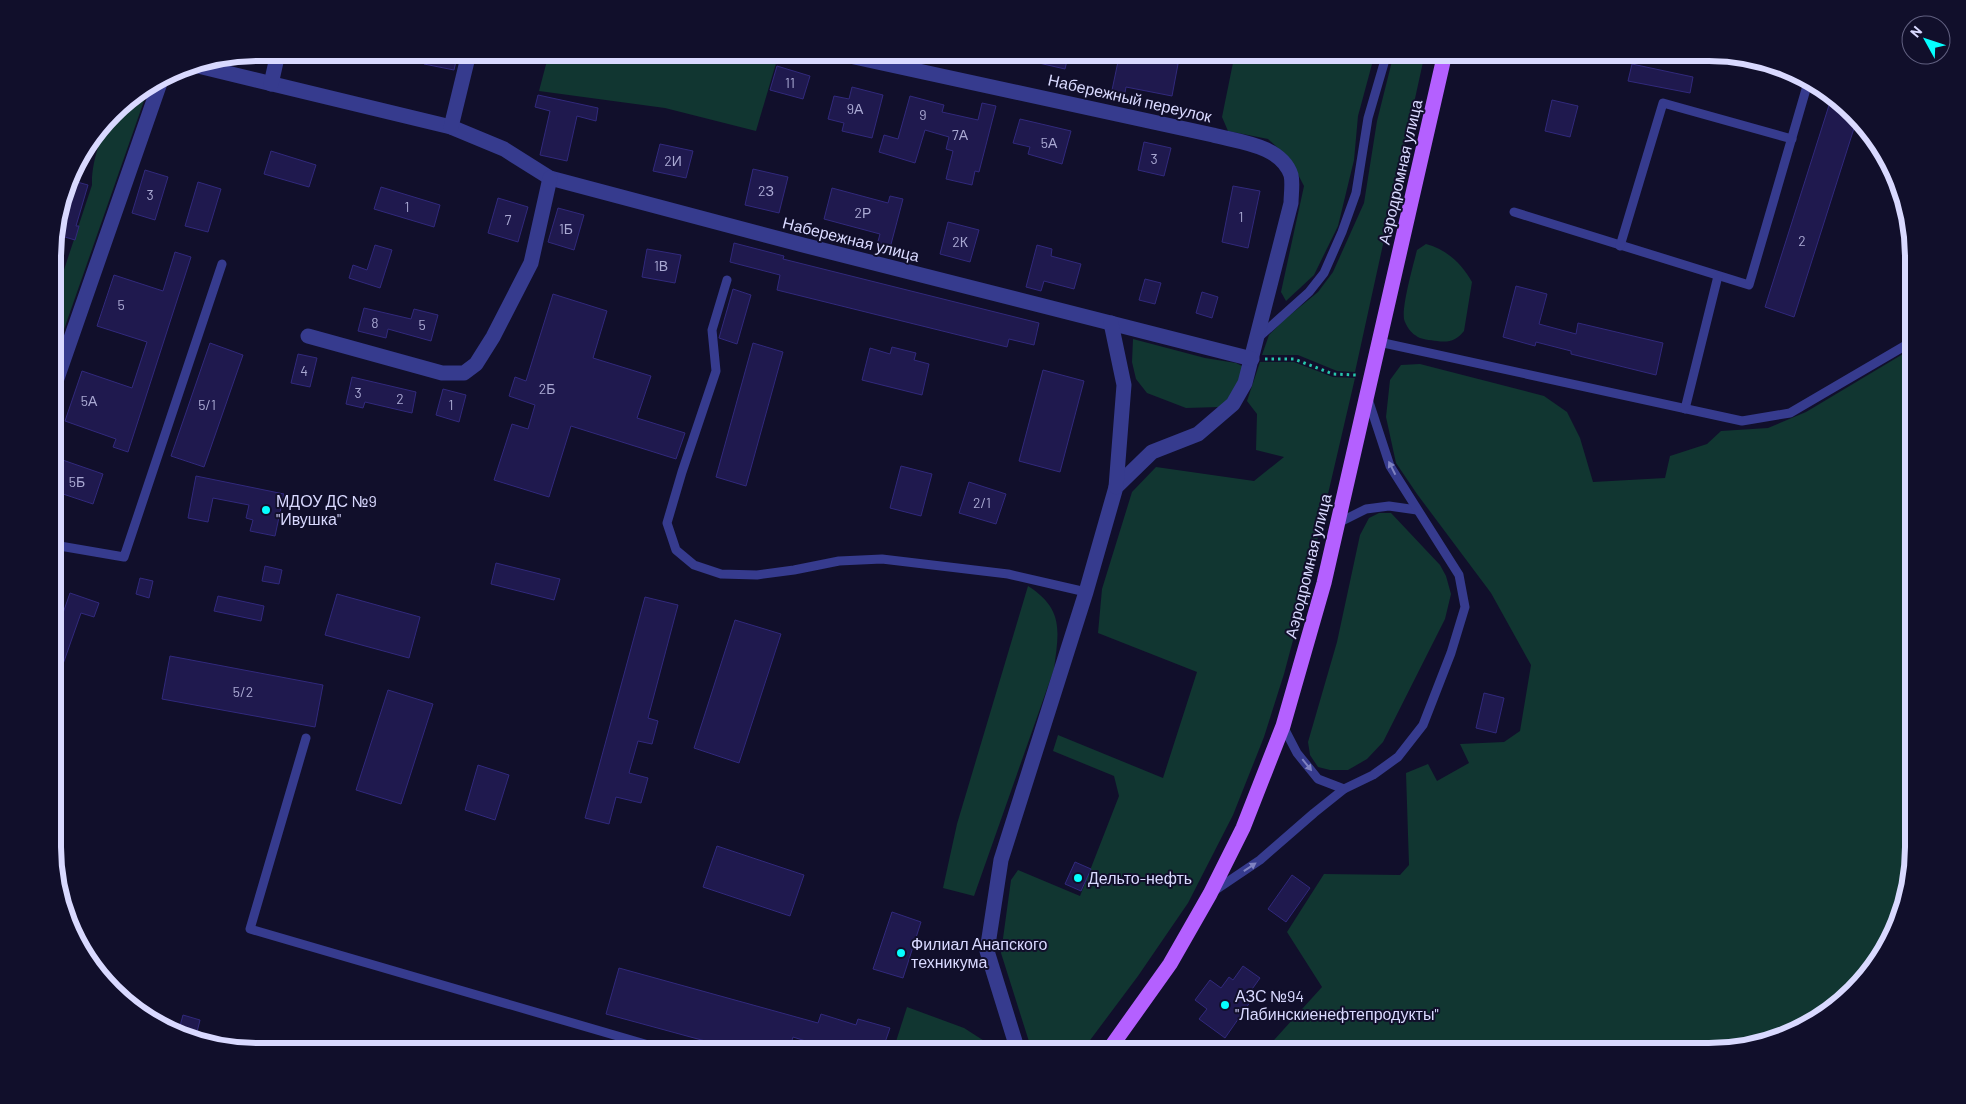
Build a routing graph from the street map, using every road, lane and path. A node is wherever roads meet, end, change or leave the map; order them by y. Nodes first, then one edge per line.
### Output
1 (276, 61) edge
2 (467, 61) edge
3 (877, 61) edge
4 (1385, 61) edge
5 (1443, 61) edge
6 (207, 68) edge
7 (271, 84) junction
8 (1807, 88) edge
9 (158, 89) edge
10 (451, 127) junction
11 (1792, 139) junction
12 (550, 178) junction
13 (1514, 212) dead end
14 (1620, 246) junction
15 (222, 264) dead end
16 (1718, 276) junction
17 (727, 280) dead end
18 (1111, 323) junction
19 (308, 336) dead end
20 (1257, 338) junction
21 (1379, 342) junction
22 (1905, 346) edge
23 (1252, 359) junction
24 (61, 367) edge
25 (1372, 376) junction
26 (1367, 396) junction
27 (1686, 408) junction
28 (1116, 487) junction
29 (1417, 510) junction
30 (1338, 523) junction
31 (61, 546) edge
32 (1086, 592) junction
33 (1283, 726) junction
34 (306, 738) dead end
35 (1344, 789) junction
36 (1210, 894) junction
37 (642, 1043) edge
38 (1016, 1043) edge
39 (1114, 1043) edge

1 - 7 street
2 - 10 street
3 - 20 street, Набережный переулок
4 - 20 lane
5 - 21 main road, Аэродромная улица
6 - 7 street, Набережная улица
7 - 10 street, Набережная улица
8 - 11 lane
9 - 24 street
10 - 12 street, Набережная улица
11 - 14 lane
11 - 16 lane
12 - 18 street, Набережная улица
12 - 19 street
13 - 14 lane
14 - 16 lane
15 - 31 lane
16 - 27 lane
17 - 32 lane
18 - 23 street, Набережная улица
18 - 28 street
20 - 23 street
21 - 25 main road, Аэродромная улица
21 - 27 lane
22 - 27 lane
23 - 25 path
23 - 28 street
25 - 26 main road, Аэродромная улица
29 -> 26 lane
26 - 30 main road, Аэродромная улица
28 - 32 street
29 - 30 lane
29 - 35 lane
30 - 33 main road, Аэродромная улица
32 - 38 street
33 -> 35 lane
33 - 36 main road, Аэродромная улица
34 - 37 lane
36 -> 35 lane
36 - 39 main road, Аэродромная улица

